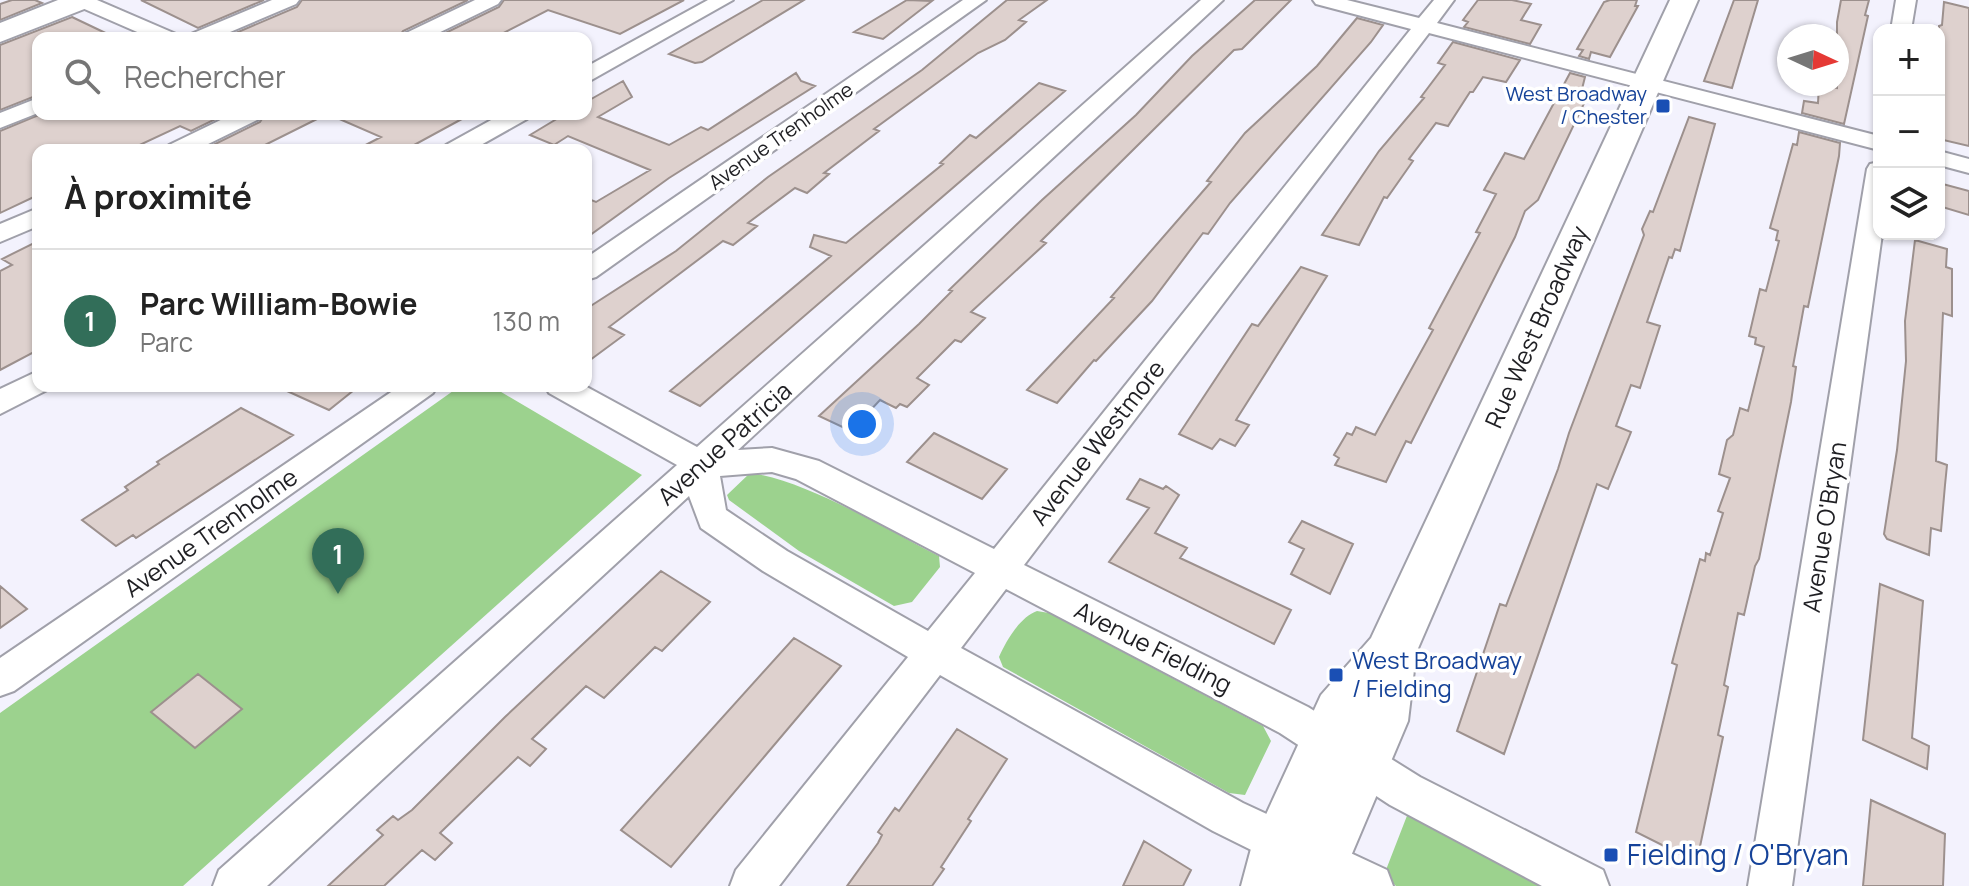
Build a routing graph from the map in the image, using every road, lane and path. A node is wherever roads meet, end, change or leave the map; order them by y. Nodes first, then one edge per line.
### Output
1 (81, 0) edge
2 (289, 0) edge
3 (491, 0) edge
4 (723, 0) edge
5 (976, 0) edge
6 (1213, 0) edge
7 (1323, 0) edge
8 (1444, 0) edge
9 (1684, 0) edge
10 (1906, 0) edge
11 (1902, 24) edge
12 (1424, 26) junction
13 (155, 32) edge
14 (212, 32) edge
15 (424, 32) edge
16 (0, 33) edge
17 (592, 73) edge
18 (1646, 84) junction
19 (32, 108) edge
20 (239, 120) edge
21 (508, 120) edge
22 (0, 121) edge
23 (1873, 141) edge
24 (189, 144) edge
25 (465, 144) edge
26 (1945, 160) edge
27 (1969, 166) edge
28 (1873, 208) edge
29 (32, 219) edge
30 (0, 234) edge
31 (592, 267) edge
32 (32, 385) edge
33 (413, 392) edge
34 (571, 392) edge
35 (0, 403) edge
36 (703, 465) junction
37 (999, 569) junction
38 (935, 653) junction
39 (0, 679) edge
40 (1344, 754) junction
41 (1293, 869) edge
42 (235, 886) edge
43 (752, 886) edge
44 (1371, 886) edge
45 (1587, 886) edge
46 (1770, 886) edge

1 - 13 street
1 - 16 street
2 - 14 street
3 - 15 street
4 - 17 street
5 - 31 street, Avenue Trenholme
6 - 36 street, Avenue Patricia
7 - 12 street
8 - 12 street, Avenue Westmore
9 - 18 street, Rue West Broadway
10 - 11 street
12 - 18 street
12 - 37 street, Avenue Westmore
18 - 23 street
18 - 40 street, Rue West Broadway
19 - 22 street
20 - 24 street
21 - 25 street
26 - 27 street
28 - 46 street, Avenue O'Bryan
29 - 30 street
32 - 35 street
33 - 39 street, Avenue Trenholme
34 - 36 street
36 - 37 street, Avenue Fielding
36 - 38 street
36 - 42 street, Avenue Patricia
37 - 38 street, Avenue Westmore
37 - 40 street, Avenue Fielding
38 - 41 street
38 - 43 street, Avenue Westmore
40 - 41 street, Rue West Broadway
40 - 45 street, Avenue Fielding
41 - 44 street

